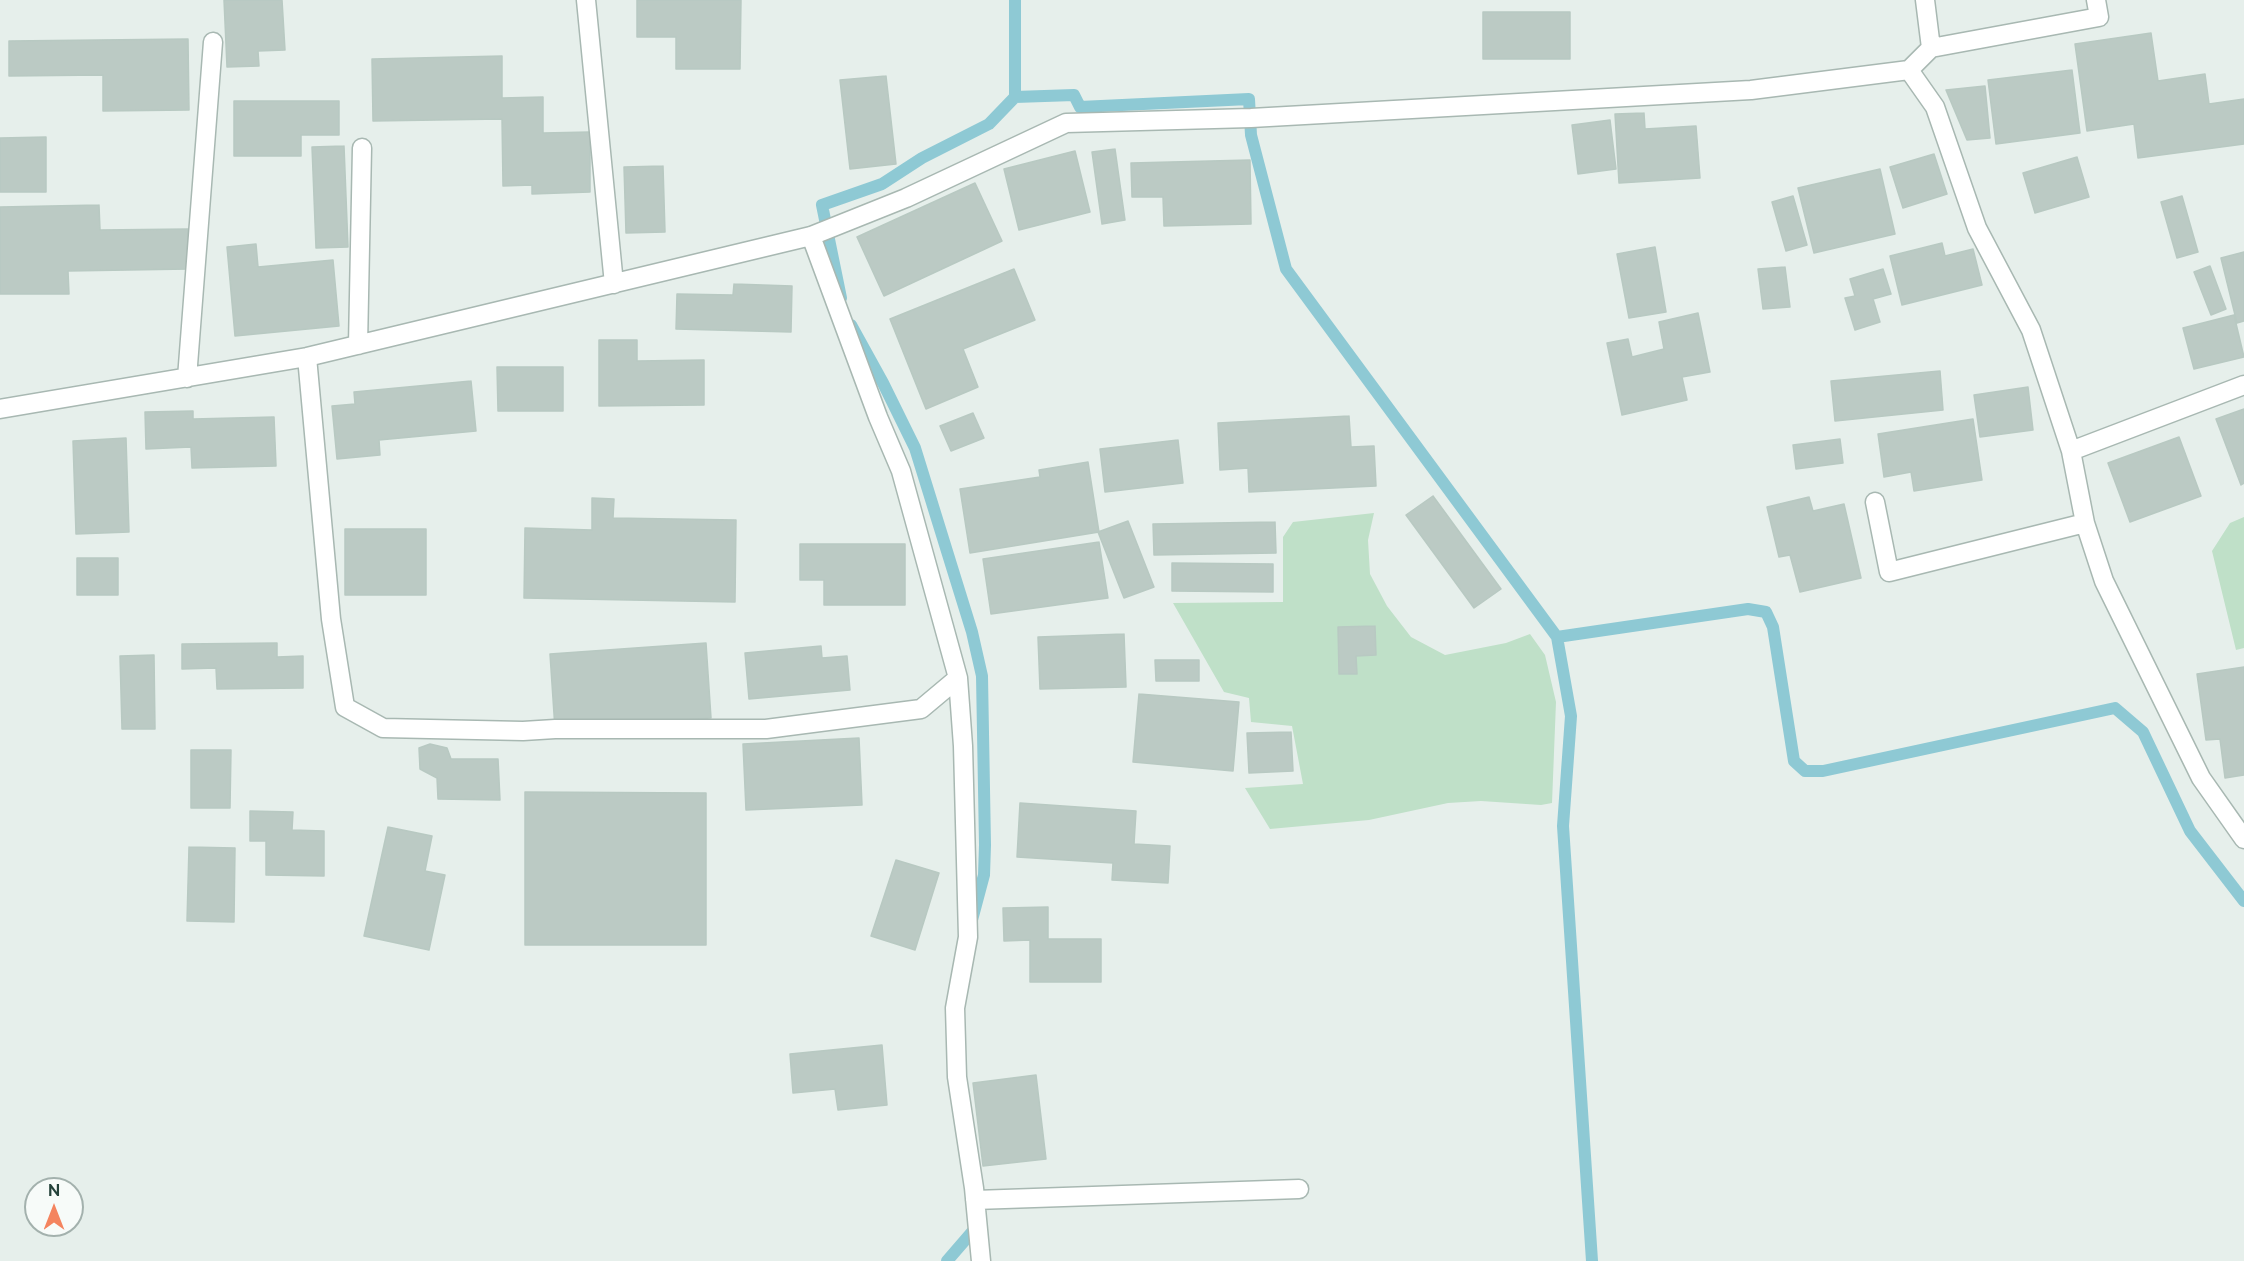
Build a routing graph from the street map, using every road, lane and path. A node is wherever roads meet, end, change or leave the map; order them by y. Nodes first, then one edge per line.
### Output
1 (586, 0) edge
2 (1925, 0) edge
3 (2096, 0) edge
4 (213, 42) dead end
5 (1931, 48) junction
6 (1909, 70) junction
7 (362, 148) dead end
8 (811, 236) junction
9 (614, 284) junction
10 (357, 345) junction
11 (307, 357) junction
12 (187, 378) junction
13 (2244, 385) edge
14 (0, 409) edge
15 (2071, 451) junction
16 (1875, 502) dead end
17 (2085, 523) junction
18 (958, 678) junction
19 (2244, 839) edge
20 (1299, 1189) dead end
21 (975, 1200) junction
22 (981, 1261) edge

1 - 9 street
2 - 5 street
3 - 5 street
4 - 12 street
5 - 6 street
6 - 8 street
6 - 15 street
7 - 10 street
8 - 9 street
8 - 18 street
9 - 10 street
10 - 11 street
11 - 12 street
11 - 18 street
12 - 14 street
13 - 15 street
15 - 17 street
16 - 17 street
17 - 19 street
18 - 21 street
20 - 21 street
21 - 22 street

